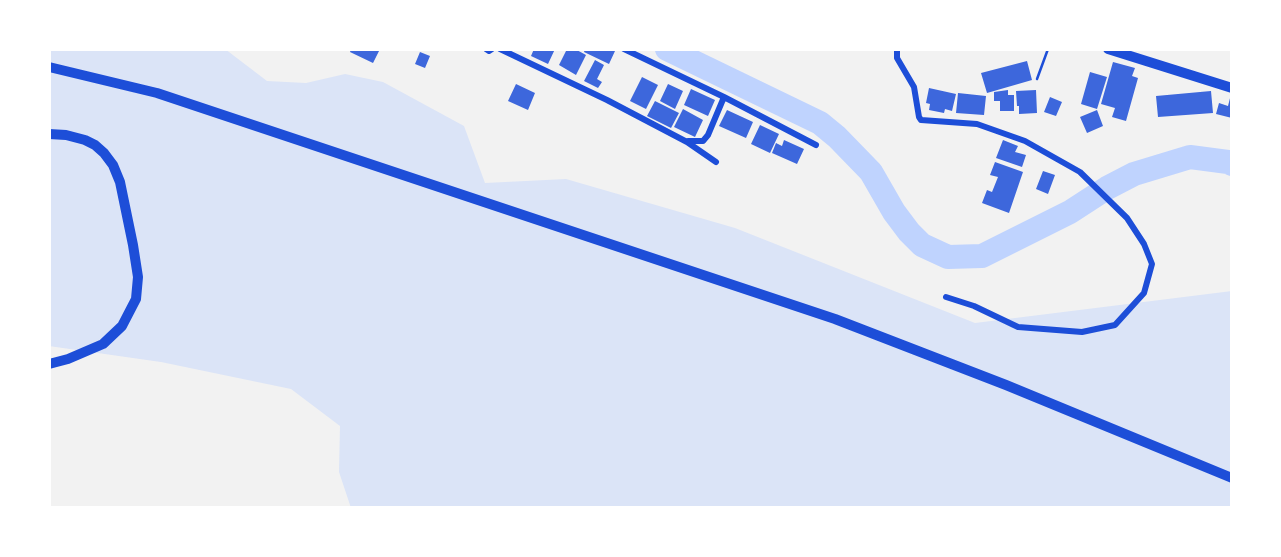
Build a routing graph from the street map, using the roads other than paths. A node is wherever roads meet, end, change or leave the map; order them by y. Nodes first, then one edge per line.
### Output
1 (485, 49) edge
2 (492, 49) edge
3 (500, 49) edge
4 (624, 49) edge
5 (897, 49) edge
6 (1108, 49) edge
7 (49, 67) edge
8 (1232, 88) edge
9 (724, 97) junction
10 (49, 134) edge
11 (687, 142) junction
12 (816, 145) dead end
13 (716, 162) dead end
14 (946, 297) dead end
15 (49, 364) edge
16 (1232, 478) edge

1 - 2 street
3 - 11 street
4 - 9 street
5 - 14 street
6 - 8 main road
7 - 16 main road
9 - 11 street
9 - 12 street
10 - 15 main road
11 - 13 street

